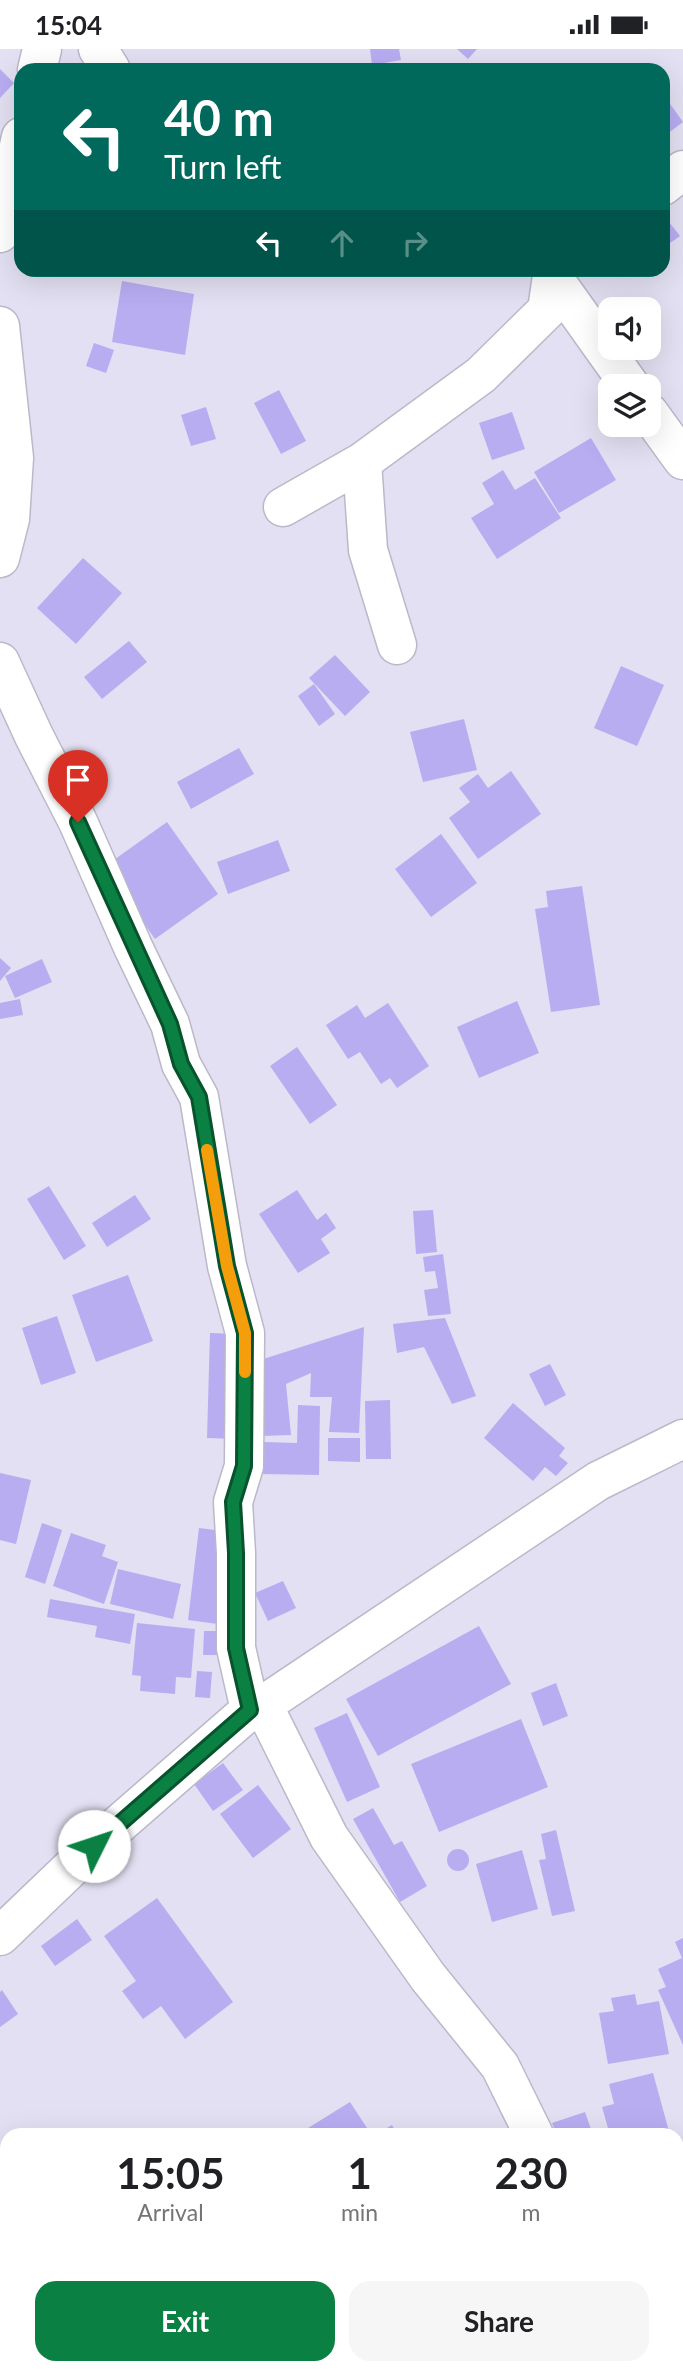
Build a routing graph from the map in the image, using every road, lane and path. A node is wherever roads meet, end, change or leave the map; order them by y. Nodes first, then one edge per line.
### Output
1 (14, 169) edge
2 (0, 233) edge
3 (550, 277) edge
4 (554, 277) edge
5 (0, 326) edge
6 (622, 374) edge
7 (661, 430) edge
8 (683, 460) edge
9 (362, 461) junction
10 (283, 507) dead end
11 (0, 558) edge
12 (397, 645) dead end
13 (0, 662) edge
14 (683, 1439) edge
15 (257, 1707) junction
16 (0, 1935) edge
17 (531, 2128) edge

1 - 2 street
3 - 9 street
4 - 6 street
5 - 11 street
7 - 8 street
9 - 10 street
9 - 12 street
13 - 15 street
14 - 15 street
15 - 16 street
15 - 17 street

